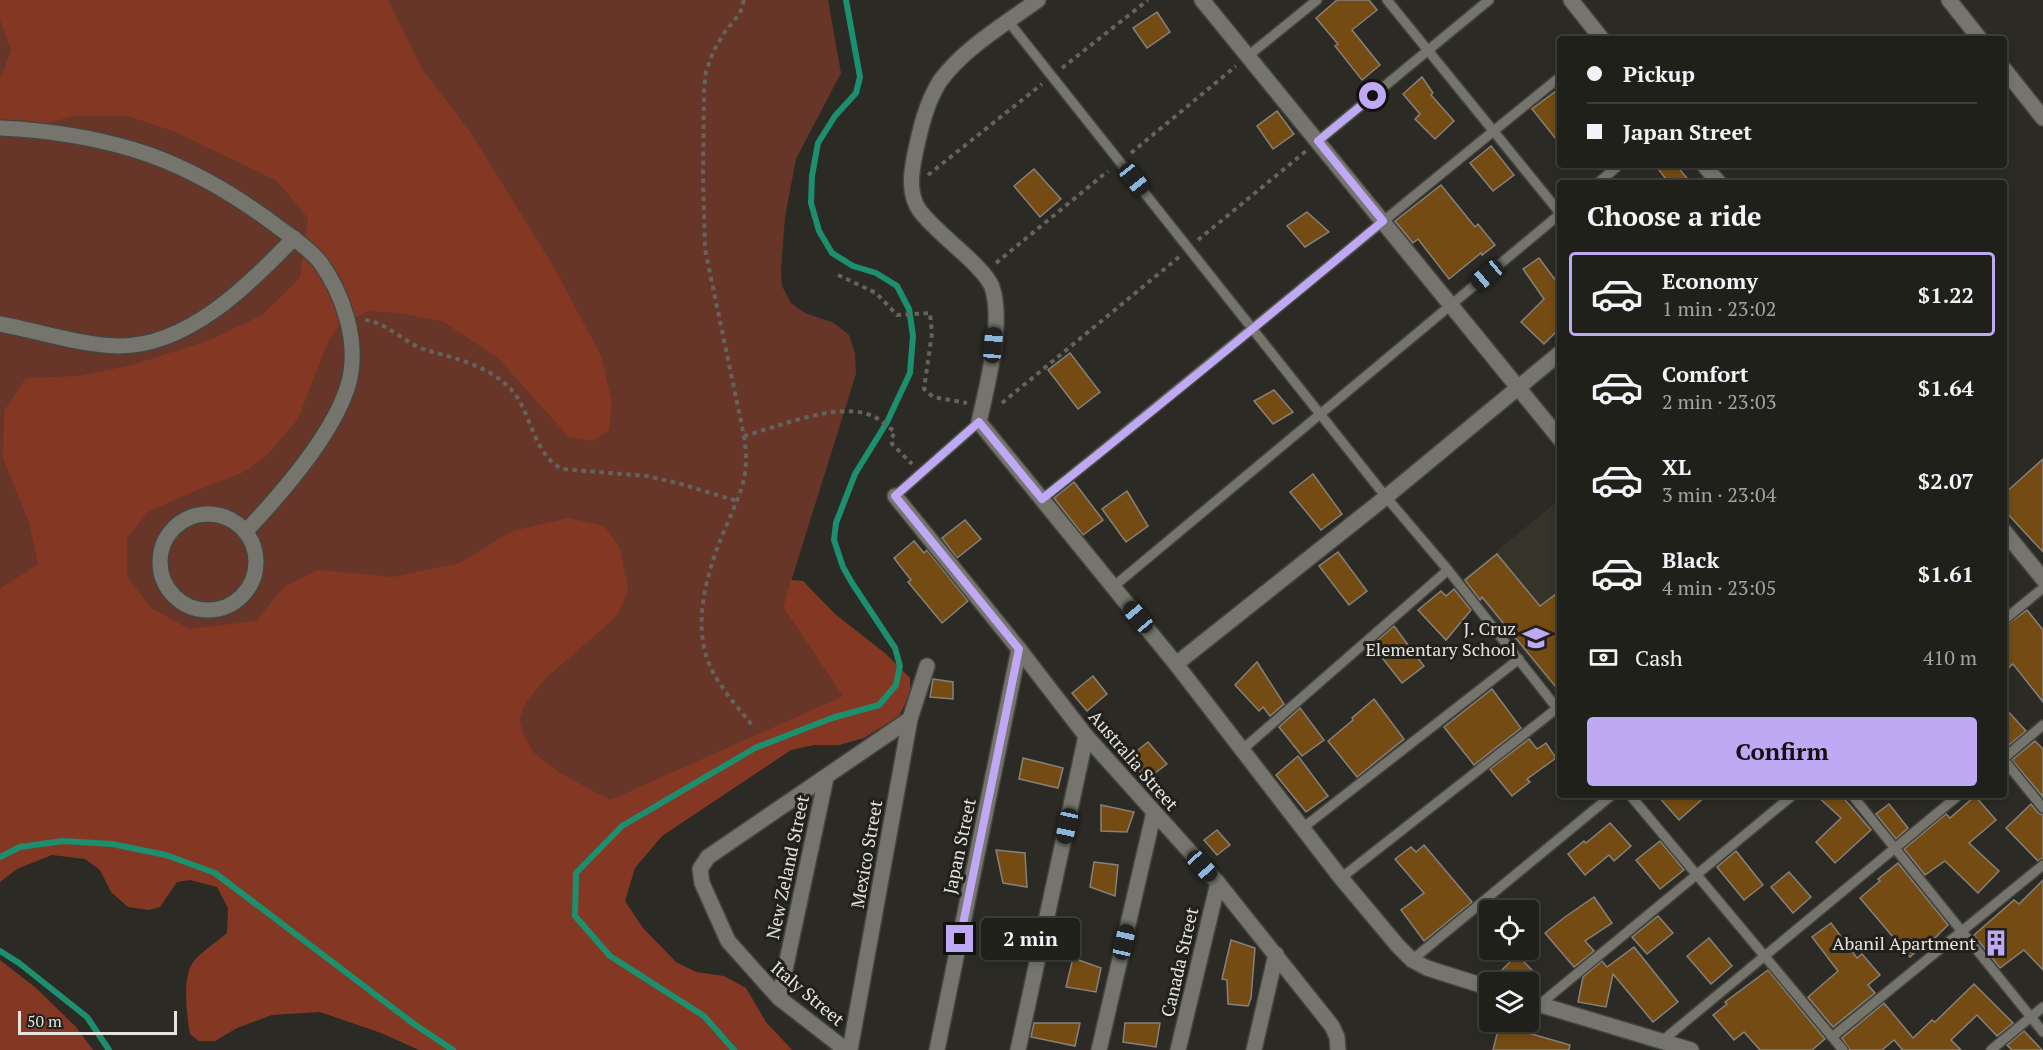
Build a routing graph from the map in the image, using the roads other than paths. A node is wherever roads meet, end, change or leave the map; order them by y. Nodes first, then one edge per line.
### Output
1 (1038, 0) edge
2 (1202, 0) edge
3 (1317, 0) edge
4 (1387, 0) edge
5 (1489, 0) edge
6 (1571, 0) edge
7 (1949, 0) edge
8 (1008, 21) junction
9 (1600, 36) edge
10 (1978, 36) edge
11 (1428, 50) junction
12 (1248, 56) junction
13 (2007, 73) edge
14 (1557, 78) edge
15 (2043, 118) edge
16 (0, 128) edge
17 (1494, 131) junction
18 (1318, 141) junction
19 (1616, 168) edge
20 (1706, 168) edge
21 (1602, 180) edge
22 (1716, 180) edge
23 (1557, 210) edge
24 (1557, 217) edge
25 (1383, 221) junction
26 (294, 238) junction
27 (1451, 305) junction
28 (0, 324) edge
29 (1252, 328) junction
30 (1557, 356) edge
31 (1519, 388) junction
32 (1320, 414) junction
33 (979, 422) junction
34 (1557, 435) edge
35 (895, 496) joint
36 (1386, 497) junction
37 (1042, 499) junction
38 (246, 531) junction
39 (2007, 535) edge
40 (1448, 570) junction
41 (2043, 579) edge
42 (1113, 587) junction
43 (2043, 588) edge
44 (2007, 618) edge
45 (1019, 649) junction
46 (1519, 659) junction
47 (1176, 664) junction
48 (927, 666) dead end
49 (1557, 706) edge
50 (1557, 711) edge
51 (910, 719) junction
52 (2043, 725) edge
53 (1086, 736) junction
54 (1243, 749) junction
55 (2007, 756) edge
56 (2007, 763) edge
57 (826, 778) junction
58 (1608, 798) edge
59 (1632, 798) edge
60 (1788, 798) edge
61 (1854, 798) edge
62 (1955, 798) edge
63 (2043, 808) edge
64 (1154, 812) junction
65 (1304, 827) junction
66 (1895, 848) junction
67 (2043, 865) edge
68 (1696, 875) junction
69 (1341, 878) junction
70 (1218, 884) junction
71 (1962, 932) junction
72 (1276, 954) junction
73 (1764, 956) junction
74 (1412, 960) junction
75 (1479, 985) edge
76 (779, 998) junction
77 (1539, 999) edge
78 (1539, 1004) edge
79 (2043, 1007) edge
80 (2031, 1017) junction
81 (2043, 1032) edge
82 (1832, 1037) junction
83 (1662, 1041) junction
84 (848, 1050) edge
85 (937, 1050) edge
86 (1018, 1050) edge
87 (1099, 1050) edge
88 (1178, 1050) edge
89 (1254, 1050) edge
90 (1338, 1050) edge
91 (1691, 1050) edge
92 (1843, 1050) edge
93 (1991, 1050) edge

1 - 8 street
2 - 12 street
3 - 12 lane
4 - 11 lane
5 - 11 lane
6 - 9 street
7 - 10 street
8 - 29 lane
8 - 33 street
11 - 17 lane
11 - 18 lane
12 - 18 street
13 - 15 street
14 - 17 lane
16 - 26 street
17 - 23 lane
17 - 25 lane
18 - 25 street
19 - 21 lane
20 - 22 street
24 - 27 lane
25 - 27 street
25 - 29 lane
26 - 28 street
26 - 38 street
27 - 31 street
27 - 32 lane
29 - 32 lane
29 - 37 lane
30 - 31 street
31 - 34 street
31 - 36 street
32 - 36 lane
32 - 42 lane
33 - 35 lane
33 - 37 street
35 - 45 street, Australia Street
36 - 40 lane
36 - 47 street
37 - 42 street
38 - 38 street
39 - 41 street
40 - 46 lane
40 - 54 lane
42 - 47 street
43 - 44 lane
45 - 53 street, Australia Street
45 - 85 street, Japan Street
46 - 49 lane
46 - 65 lane
47 - 54 street
48 - 51 street, Mexico Street
50 - 69 lane
51 - 57 street
51 - 84 street, Mexico Street
52 - 55 lane
53 - 64 street, Australia Street
53 - 86 street
54 - 65 street
56 - 63 lane
57 - 76 street, New Zeland Street
57 - 76 street, Italy Street
58 - 74 lane
59 - 68 lane
60 - 68 lane
61 - 66 lane
62 - 66 lane
64 - 70 street, Australia Street
64 - 87 street
65 - 69 street
66 - 71 lane
66 - 73 lane
67 - 71 lane
68 - 73 lane
68 - 77 lane
69 - 74 street
70 - 72 street, Australia Street
70 - 88 street, Canada Street
71 - 80 lane
71 - 82 lane
72 - 89 street
72 - 90 street, Australia Street
73 - 82 lane
73 - 83 lane
74 - 75 street
76 - 84 street, Italy Street
78 - 83 street
79 - 80 lane
80 - 81 lane
80 - 93 lane
82 - 92 lane
83 - 91 street

